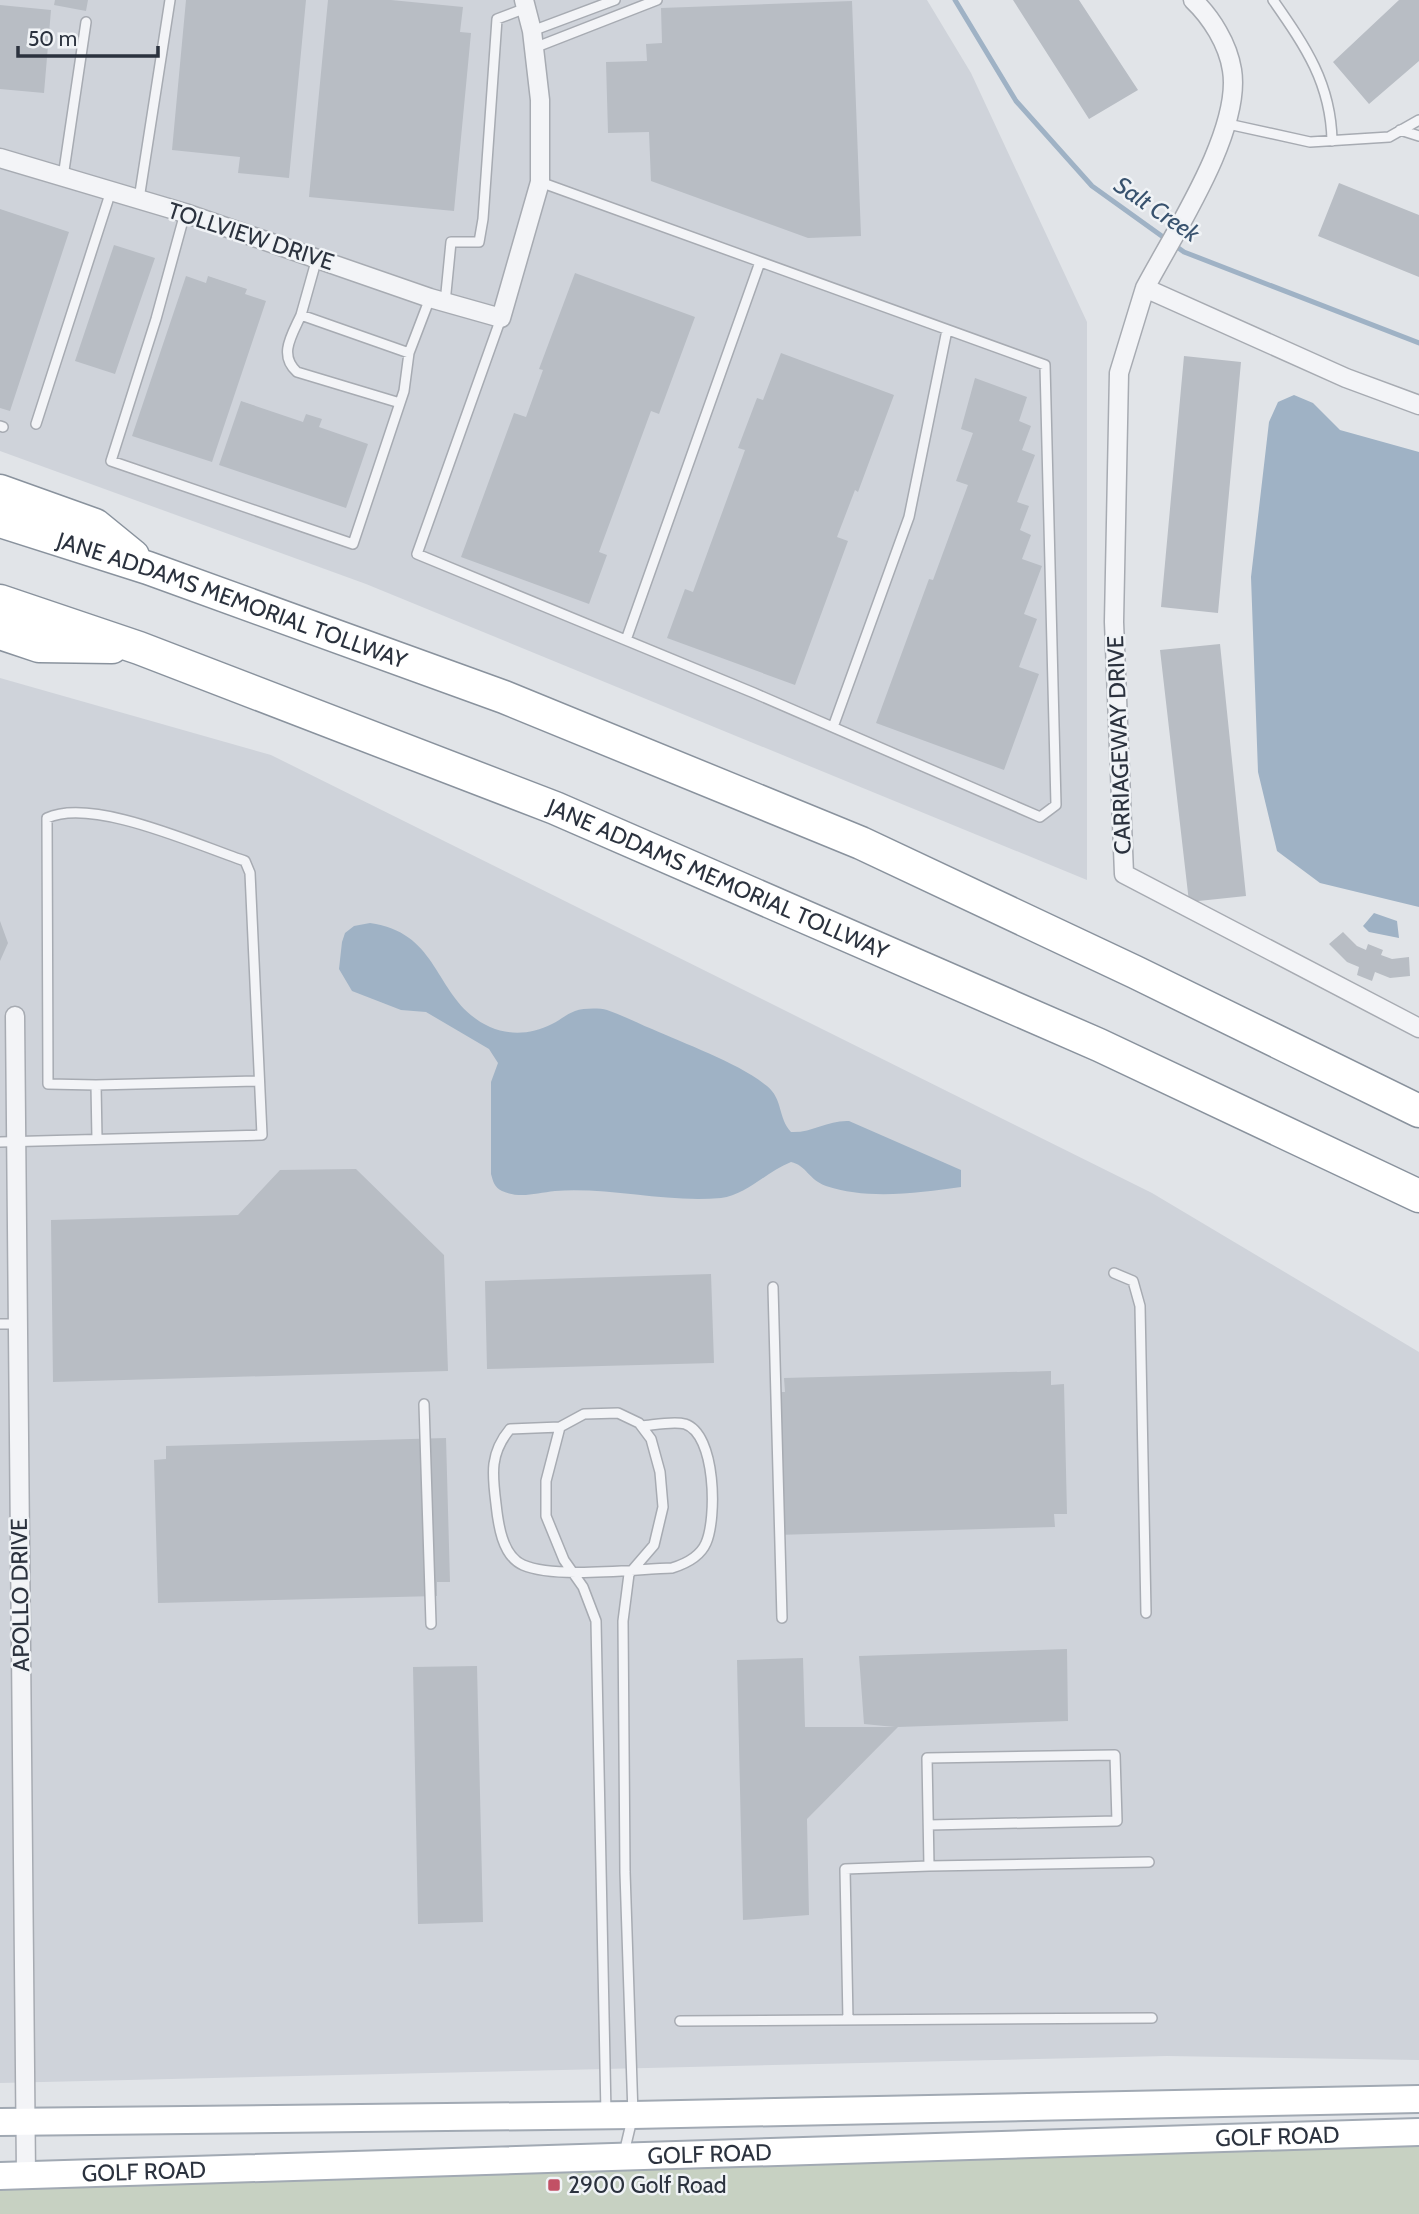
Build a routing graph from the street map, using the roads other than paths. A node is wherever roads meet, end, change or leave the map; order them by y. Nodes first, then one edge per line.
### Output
1 (170, 0) edge
2 (615, 0) edge
3 (657, 0) edge
4 (1193, 0) edge
5 (1273, 0) edge
6 (526, 4) edge
7 (86, 22) dead end
8 (533, 40) junction
9 (1419, 120) edge
10 (1228, 124) junction
11 (1400, 130) junction
12 (1419, 136) edge
13 (1332, 141) junction
14 (0, 158) edge
15 (63, 177) junction
16 (540, 182) junction
17 (111, 191) junction
18 (138, 200) junction
19 (184, 213) junction
20 (317, 258) junction
21 (760, 262) junction
22 (1145, 288) junction
23 (437, 301) junction
24 (301, 315) junction
25 (500, 318) junction
26 (947, 330) junction
27 (409, 353) junction
28 (400, 403) junction
29 (1419, 405) edge
30 (36, 424) dead end
31 (0, 491) edge
32 (0, 521) edge
33 (148, 568) junction
34 (0, 601) edge
35 (0, 634) edge
36 (626, 640) junction
37 (139, 648) junction
38 (833, 727) junction
39 (15, 1016) dead end
40 (1419, 1028) edge
41 (259, 1081) junction
42 (96, 1085) junction
43 (1419, 1111) edge
44 (97, 1139) junction
45 (8, 1142) edge
46 (1419, 1196) edge
47 (1114, 1273) dead end
48 (773, 1287) dead end
49 (9, 1324) edge
50 (424, 1404) dead end
51 (642, 1426) junction
52 (561, 1427) junction
53 (633, 1569) junction
54 (572, 1571) junction
55 (1146, 1613) dead end
56 (782, 1618) dead end
57 (431, 1624) dead end
58 (929, 1825) junction
59 (1149, 1862) dead end
60 (929, 1866) junction
61 (1152, 2018) dead end
62 (848, 2020) junction
63 (680, 2021) dead end
64 (1419, 2099) edge
65 (606, 2115) junction
66 (633, 2115) junction
67 (13, 2122) edge
68 (1419, 2132) edge
69 (624, 2155) junction
70 (13, 2176) edge

1 - 18 lane
2 - 8 lane
3 - 8 lane
4 - 10 street, CARRIAGEWAY DRIVE
5 - 13 lane
6 - 8 street
6 - 23 lane
7 - 15 lane
8 - 16 street
9 - 11 lane
10 - 13 lane
10 - 22 street, CARRIAGEWAY DRIVE
11 - 12 lane
11 - 13 lane
14 - 15 street, TOLLVIEW DRIVE
15 - 17 street, TOLLVIEW DRIVE
16 - 21 lane
16 - 25 street
17 - 18 street, TOLLVIEW DRIVE
17 - 30 lane
18 - 19 street, TOLLVIEW DRIVE
19 - 20 street, TOLLVIEW DRIVE
19 - 28 lane
20 - 23 street, TOLLVIEW DRIVE
20 - 24 lane
21 - 26 lane
21 - 36 lane
22 - 29 street
22 - 40 street, CARRIAGEWAY DRIVE
23 - 25 street, TOLLVIEW DRIVE
23 - 27 lane
24 - 27 lane
24 - 28 lane
25 - 36 lane
26 - 38 lane
26 - 38 lane
27 - 28 lane
31 - 33 highway
32 - 33 highway, JANE ADDAMS MEMORIAL TOLLWAY
33 - 43 highway, JANE ADDAMS MEMORIAL TOLLWAY
34 - 37 highway, JANE ADDAMS MEMORIAL TOLLWAY
35 - 37 highway
36 - 38 lane
37 - 46 highway, JANE ADDAMS MEMORIAL TOLLWAY
39 - 45 street, APOLLO DRIVE
41 - 42 lane
41 - 42 lane
41 - 44 lane
42 - 44 lane
44 - 45 lane
45 - 49 street, APOLLO DRIVE
47 - 55 lane
48 - 56 lane
49 - 67 street, APOLLO DRIVE
50 - 57 lane
51 - 52 lane
51 - 53 lane
51 - 53 lane
52 - 54 lane
52 - 54 lane
53 - 54 lane
53 - 66 lane
54 - 65 lane
58 - 58 lane
58 - 60 lane
59 - 60 lane
60 - 62 lane
61 - 62 lane
62 - 63 lane
64 - 66 main road, GOLF ROAD
65 - 66 main road, GOLF ROAD
65 - 67 main road, GOLF ROAD
66 - 69 lane
67 - 70 street, APOLLO DRIVE
68 - 69 main road, GOLF ROAD
69 - 70 main road, GOLF ROAD

